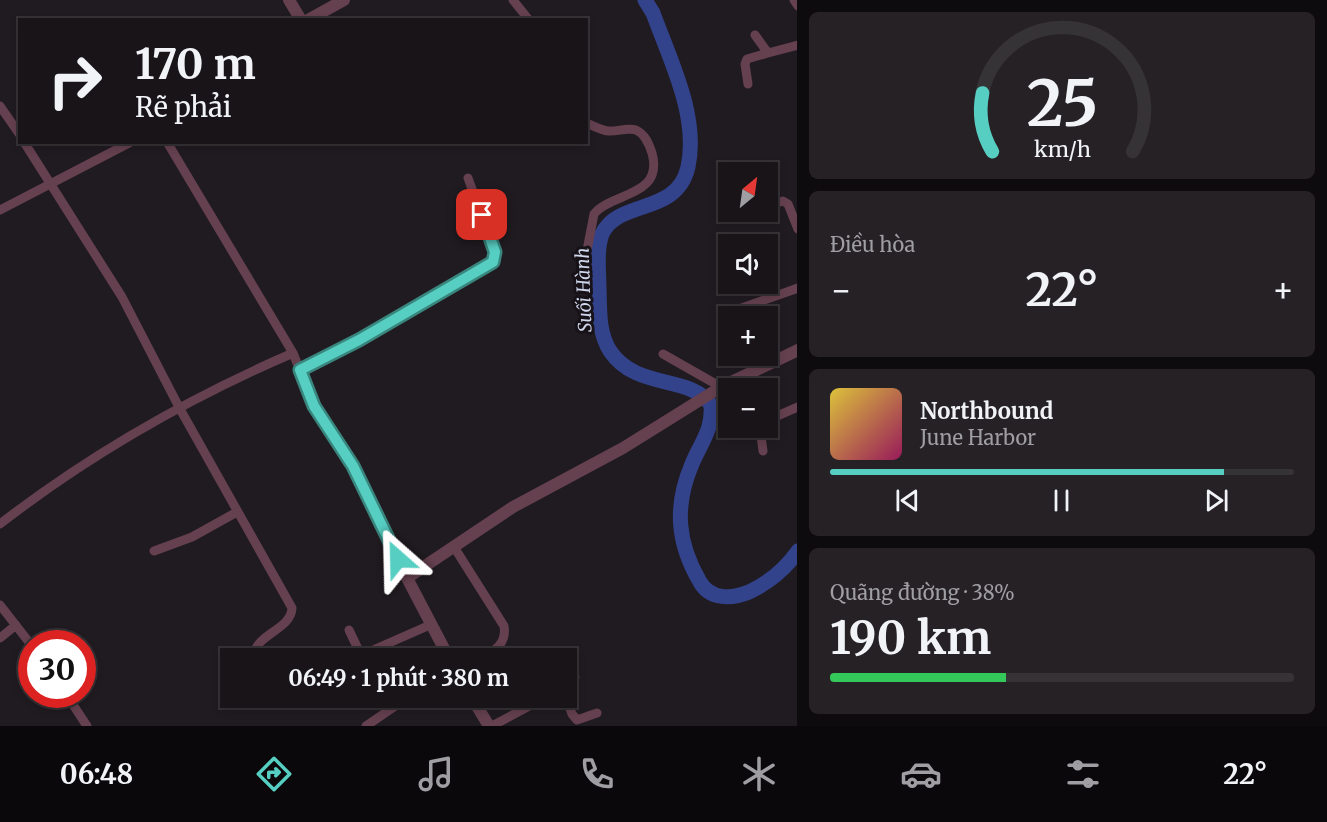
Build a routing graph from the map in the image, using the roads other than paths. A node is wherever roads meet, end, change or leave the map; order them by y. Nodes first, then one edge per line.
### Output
1 (289, 0) edge
2 (344, 0) edge
3 (513, 0) edge
4 (300, 18) edge
5 (312, 18) edge
6 (528, 18) edge
7 (755, 35) dead end
8 (797, 45) edge
9 (768, 53) junction
10 (748, 84) dead end
11 (0, 106) edge
12 (588, 124) edge
13 (18, 132) edge
14 (25, 144) edge
15 (127, 144) edge
16 (168, 144) edge
17 (468, 178) dead end
18 (51, 185) junction
19 (778, 203) edge
20 (0, 210) edge
21 (797, 226) edge
22 (584, 266) dead end
23 (797, 288) edge
24 (770, 294) edge
25 (772, 297) junction
26 (747, 306) edge
27 (797, 350) edge
28 (293, 353) junction
29 (663, 354) dead end
30 (300, 370) junction
31 (740, 378) edge
32 (718, 385) edge
33 (718, 389) edge
34 (797, 407) edge
35 (180, 409) junction
36 (778, 416) edge
37 (761, 438) edge
38 (763, 451) dead end
39 (237, 512) junction
40 (0, 524) edge
41 (454, 547) junction
42 (154, 551) dead end
43 (407, 578) junction
44 (0, 605) edge
45 (16, 625) junction
46 (430, 625) junction
47 (20, 630) edge
48 (349, 630) dead end
49 (0, 638) edge
50 (256, 648) edge
51 (443, 648) edge
52 (494, 648) edge
53 (75, 708) edge
54 (392, 708) edge
55 (479, 708) edge
56 (525, 708) edge
57 (570, 708) edge
58 (597, 713) dead end
59 (87, 726) edge
60 (366, 726) edge
61 (491, 726) edge

1 - 4 street
2 - 5 street
3 - 6 street
7 - 9 street
8 - 9 street
9 - 10 street
11 - 13 street
12 - 22 street
14 - 18 street
15 - 18 street
16 - 28 street
17 - 30 street
18 - 20 street
18 - 35 street
19 - 21 street
23 - 25 street
24 - 25 street
25 - 26 street
27 - 31 street
28 - 30 street
28 - 35 street
29 - 32 street
30 - 43 street
33 - 41 street
34 - 36 street
35 - 39 street
35 - 40 street
37 - 38 street
39 - 42 street
39 - 50 street
41 - 43 street
41 - 52 street
43 - 46 street
44 - 45 street
45 - 47 street
45 - 49 street
46 - 48 street
46 - 51 street
53 - 59 street
54 - 60 street
55 - 61 street
56 - 61 street
57 - 58 street

